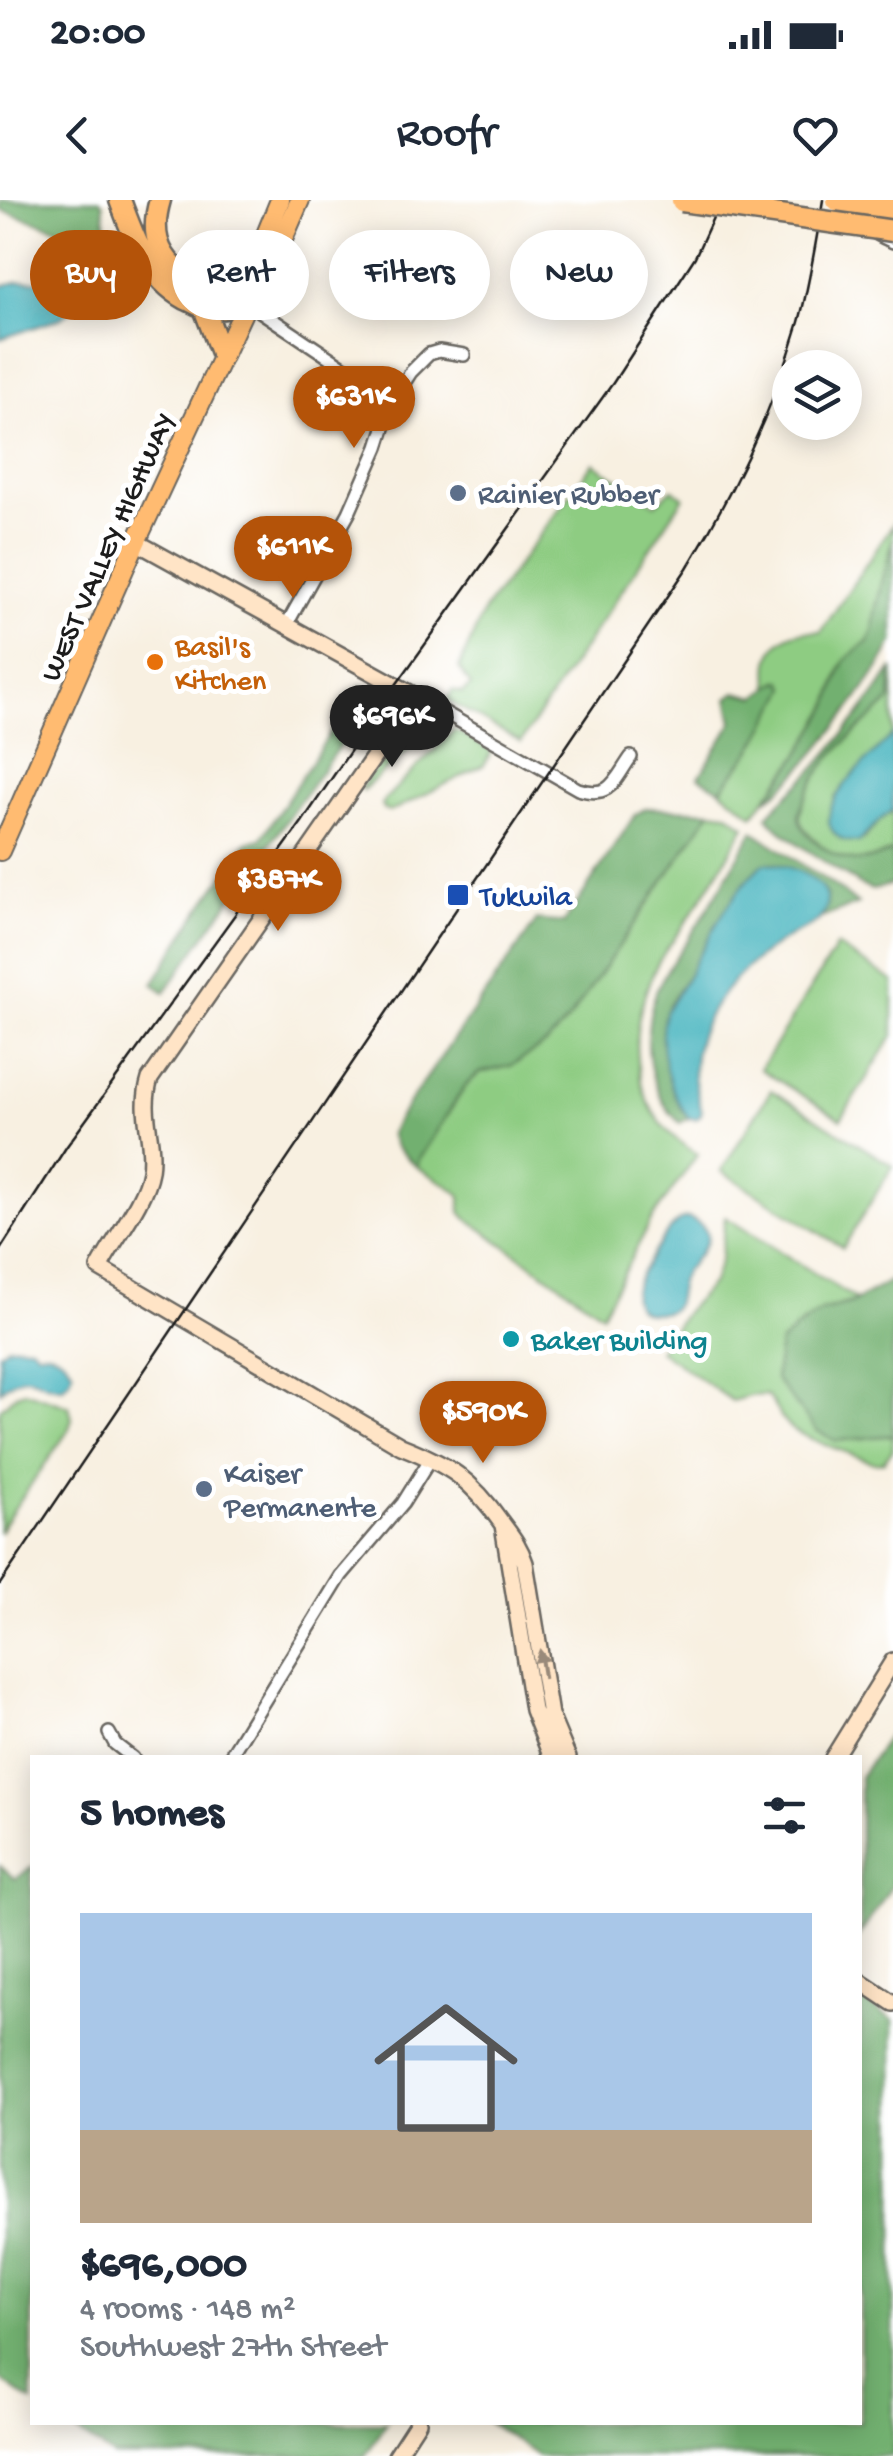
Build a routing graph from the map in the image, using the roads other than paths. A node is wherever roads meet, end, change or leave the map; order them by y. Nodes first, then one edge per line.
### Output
1 (120, 200) edge
2 (160, 200) edge
3 (280, 200) edge
4 (300, 200) edge
5 (680, 200) edge
6 (837, 200) edge
7 (847, 200) edge
8 (893, 208) edge
9 (268, 230) edge
10 (287, 230) edge
11 (893, 231) edge
12 (893, 242) edge
13 (172, 266) edge
14 (172, 289) edge
15 (209, 320) edge
16 (240, 320) edge
17 (272, 320) edge
18 (222, 355) junction
19 (464, 355) dead end
20 (393, 400) junction
21 (136, 542) junction
22 (287, 624) junction
23 (426, 702) junction
24 (631, 757) dead end
25 (0, 851) edge
26 (431, 1458) junction
27 (503, 1525) junction
28 (893, 1661) edge
29 (109, 1733) dead end
30 (128, 1755) edge
31 (231, 1755) edge
32 (551, 1755) edge
33 (567, 1755) edge
34 (835, 1755) edge
35 (862, 1982) edge
36 (893, 2003) edge
37 (416, 2425) edge
38 (396, 2456) edge

1 - 14 highway
2 - 13 highway
3 - 9 main road, WEST VALLEY HIGHWAY
4 - 10 main road, WEST VALLEY HIGHWAY
5 - 11 highway, bridge
6 - 8 highway, bridge
7 - 12 street
15 - 18 highway
16 - 18 main road, WEST VALLEY HIGHWAY
17 - 20 street
18 - 21 main road, WEST VALLEY HIGHWAY
19 - 20 street
20 - 22 street
21 - 22 street
21 - 25 main road, WEST VALLEY HIGHWAY
22 - 23 street
23 - 24 street
23 - 26 street
26 - 27 street
26 - 31 street
27 - 32 street
33 -> 27 street
28 - 34 street
29 - 30 street
35 - 36 street
37 - 38 street

